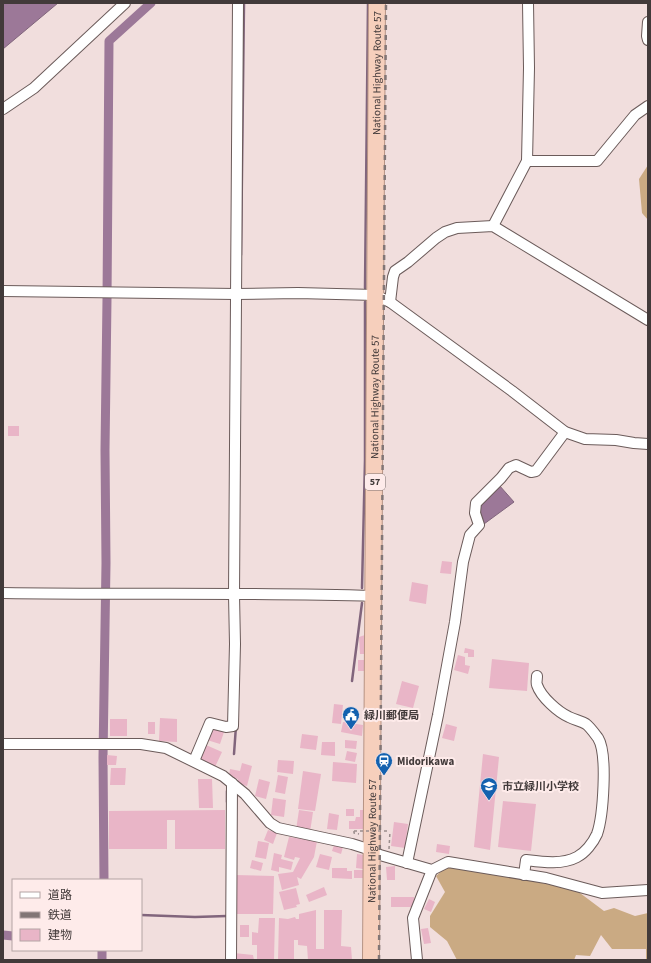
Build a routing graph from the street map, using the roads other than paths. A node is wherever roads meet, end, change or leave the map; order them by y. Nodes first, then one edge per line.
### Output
1 (125, 3) edge
2 (238, 3) edge
3 (377, 3) edge
4 (528, 3) edge
5 (648, 22) edge
6 (648, 40) edge
7 (648, 106) edge
8 (3, 109) edge
9 (527, 161) junction
10 (492, 226) junction
11 (3, 291) edge
12 (236, 294) junction
13 (376, 295) junction
14 (390, 302) junction
15 (648, 320) edge
16 (565, 432) junction
17 (648, 444) edge
18 (3, 593) edge
19 (234, 595) junction
20 (374, 596) junction
21 (537, 676) dead end
22 (3, 744) edge
23 (194, 761) junction
24 (232, 783) junction
25 (371, 850) junction
26 (407, 863) junction
27 (432, 870) junction
28 (524, 875) junction
29 (648, 890) edge
30 (231, 960) edge
31 (371, 960) edge
32 (417, 960) edge

1 - 8 street
2 - 12 street
3 - 13 highway, National Highway Route 57 / 57
4 - 9 street
5 - 6 street
7 - 9 street
9 - 10 street
10 - 14 street
10 - 15 street
11 - 12 street
12 - 13 street
12 - 19 street
13 - 14 street
13 - 20 highway, National Highway Route 57 / 57
14 - 16 street
16 - 17 street
16 - 26 street
18 - 19 street
19 - 20 street
19 - 23 street
20 - 25 highway, National Highway Route 57 / 57
21 - 28 street
22 - 23 street
23 - 24 street
24 - 25 street
24 - 30 street
25 - 26 street
25 - 31 highway, National Highway Route 57 / 57
26 - 27 street
27 - 28 street
27 - 32 street
28 - 29 street

